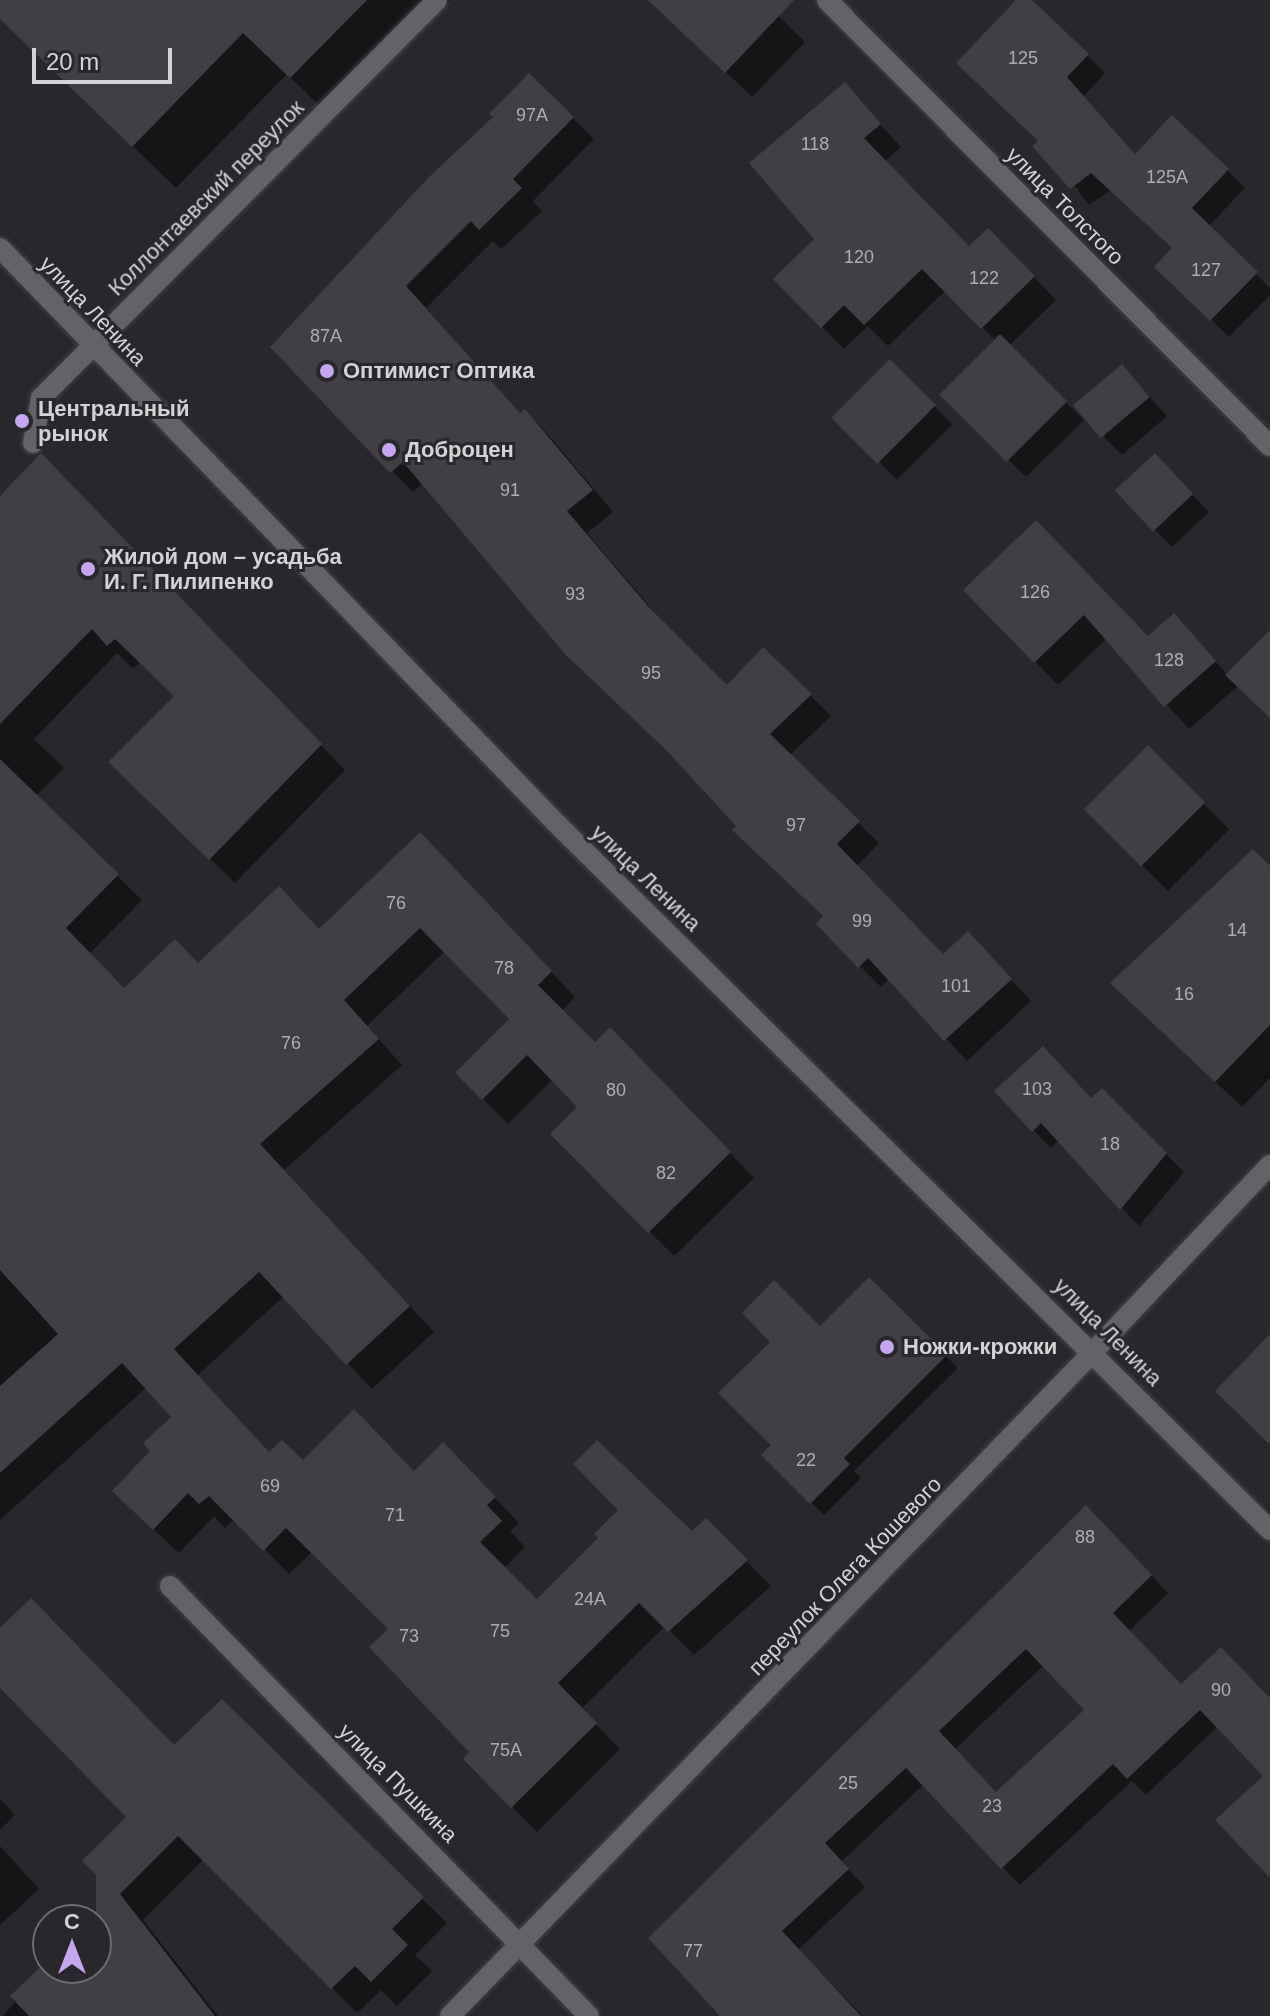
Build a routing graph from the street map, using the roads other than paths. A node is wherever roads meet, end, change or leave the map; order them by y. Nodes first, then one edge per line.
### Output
1 (437, 0) edge
2 (827, 0) edge
3 (0, 248) edge
4 (93, 345) junction
5 (33, 443) dead end
6 (1270, 446) edge
7 (1270, 1165) edge
8 (1094, 1351) junction
9 (1270, 1530) edge
10 (170, 1586) dead end
11 (522, 1944) junction
12 (450, 2016) edge
13 (589, 2016) edge

1 - 4 street, Коллонтаевский переулок
2 - 6 street, улица Толстого
3 - 4 street, улица Ленина
4 - 5 street, Коллонтаевский переулок
4 - 8 street, улица Ленина
7 - 8 street, переулок Олега Кошевого
8 - 9 street, улица Ленина
8 - 11 street, переулок Олега Кошевого
10 - 11 street, улица Пушкина
11 - 12 street, переулок Олега Кошевого
11 - 13 street, улица Пушкина

